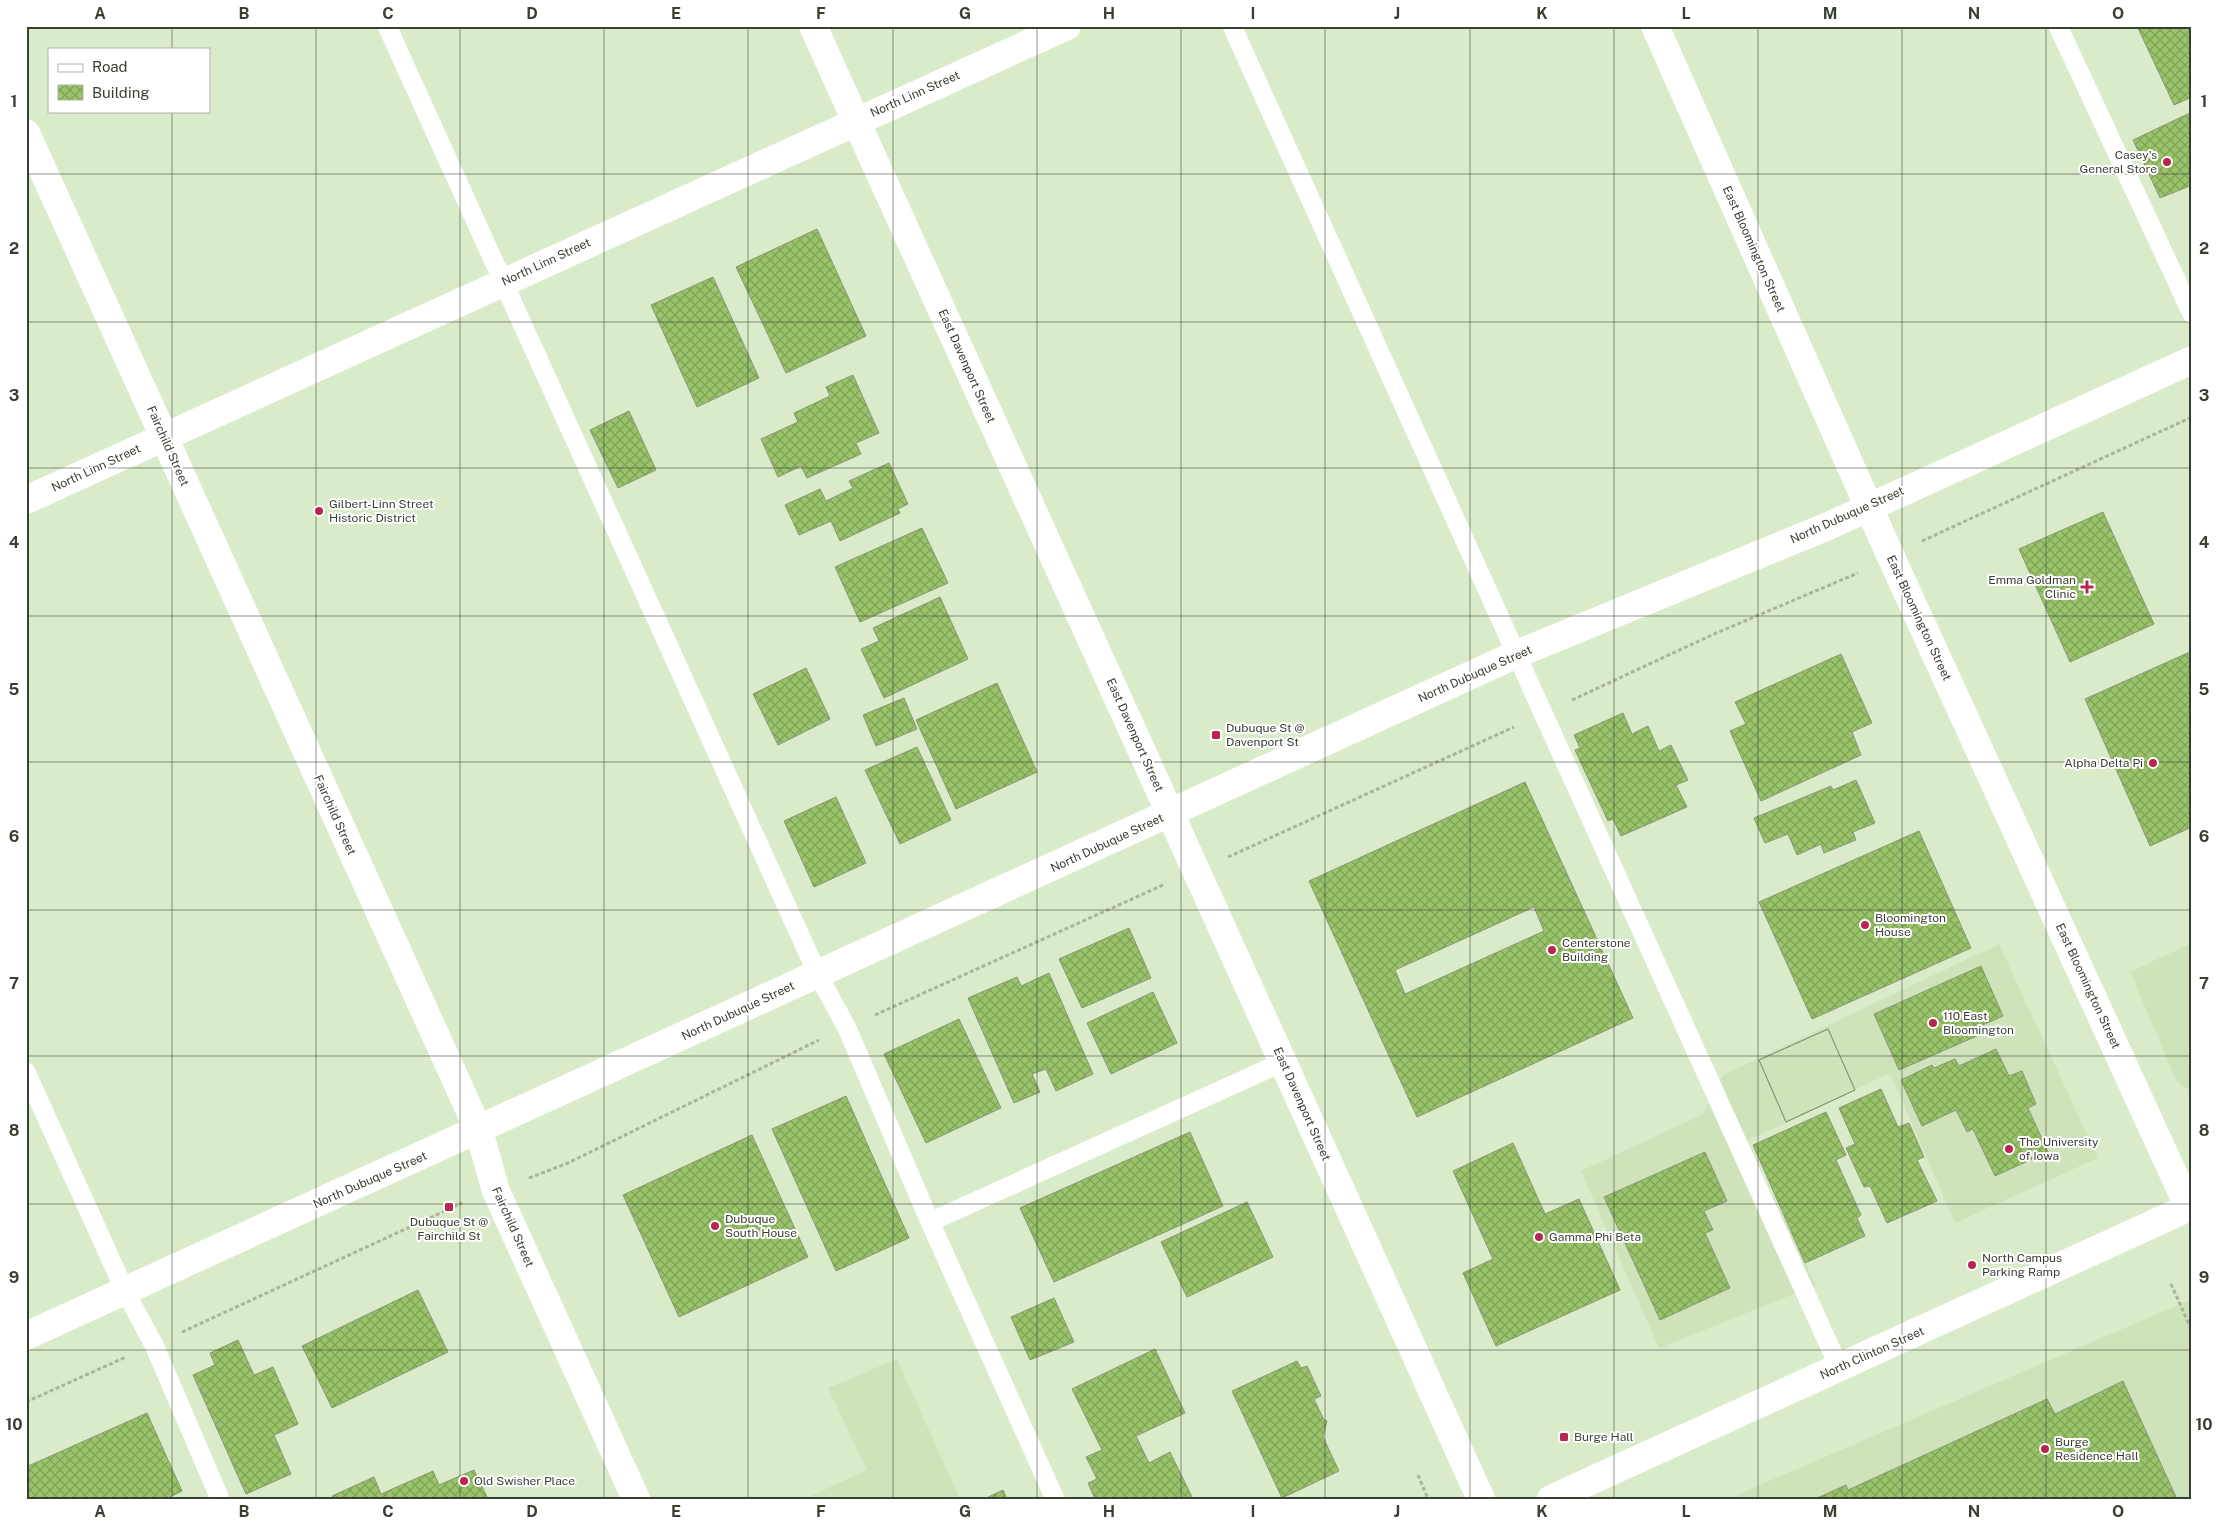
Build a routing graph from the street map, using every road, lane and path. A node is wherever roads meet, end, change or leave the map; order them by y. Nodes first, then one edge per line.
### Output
1 (388, 26) edge
2 (813, 26) edge
3 (1067, 26) edge
4 (1232, 26) edge
5 (1655, 26) edge
6 (2058, 26) edge
7 (856, 121) junction
8 (26, 133) edge
9 (503, 282) junction
10 (2192, 314) edge
11 (2192, 360) edge
12 (2192, 417) edge
13 (164, 437) junction
14 (26, 500) edge
15 (1870, 506) junction
16 (1891, 556) junction
17 (1517, 654) junction
18 (1543, 713) junction
19 (1170, 814) junction
20 (1196, 870) junction
21 (818, 975) junction
22 (847, 1028) junction
23 (1283, 1062) junction
24 (26, 1072) edge
25 (478, 1130) junction
26 (496, 1190) junction
27 (2191, 1210) edge
28 (930, 1222) junction
29 (2171, 1284) dead end
30 (125, 1291) junction
31 (2192, 1331) edge
32 (26, 1336) edge
33 (154, 1345) junction
34 (1840, 1367) junction
35 (26, 1402) edge
36 (1418, 1475) dead end
37 (220, 1499) edge
38 (636, 1499) edge
39 (1055, 1499) edge
40 (1428, 1499) edge
41 (1482, 1499) edge
42 (1551, 1499) edge

1 - 9 lane
2 - 7 street, East Davenport Street
3 - 7 street, North Linn Street
4 - 17 lane
5 - 15 street, East Bloomington Street
6 - 10 lane
7 - 9 street, North Linn Street
7 - 19 street, East Davenport Street
8 - 13 street, Fairchild Street
9 - 13 street, North Linn Street
9 - 21 lane
11 - 15 street, North Dubuque Street
12 - 16 path
13 - 14 street, North Linn Street
13 - 25 street, Fairchild Street
15 - 16 street, East Bloomington Street
15 - 17 street, North Dubuque Street
16 - 18 path
16 - 27 street, East Bloomington Street
17 - 18 lane
17 - 19 street, North Dubuque Street
18 - 20 path
18 - 34 lane
19 - 20 street, East Davenport Street
19 - 21 street, North Dubuque Street
20 - 22 path
20 - 23 street, East Davenport Street
21 - 22 lane
21 - 25 street, North Dubuque Street
22 - 26 path
22 - 28 lane
23 - 28 lane
23 - 41 street, East Davenport Street
24 - 30 lane
25 - 26 street, Fairchild Street
25 - 30 street, North Dubuque Street
26 - 33 path
26 - 38 street, Fairchild Street
27 - 34 street, North Clinton Street
28 - 39 lane
29 - 31 path
30 - 32 street, North Dubuque Street
30 - 33 lane
33 - 35 path
33 - 37 lane
34 - 42 street, North Clinton Street
36 - 40 path

